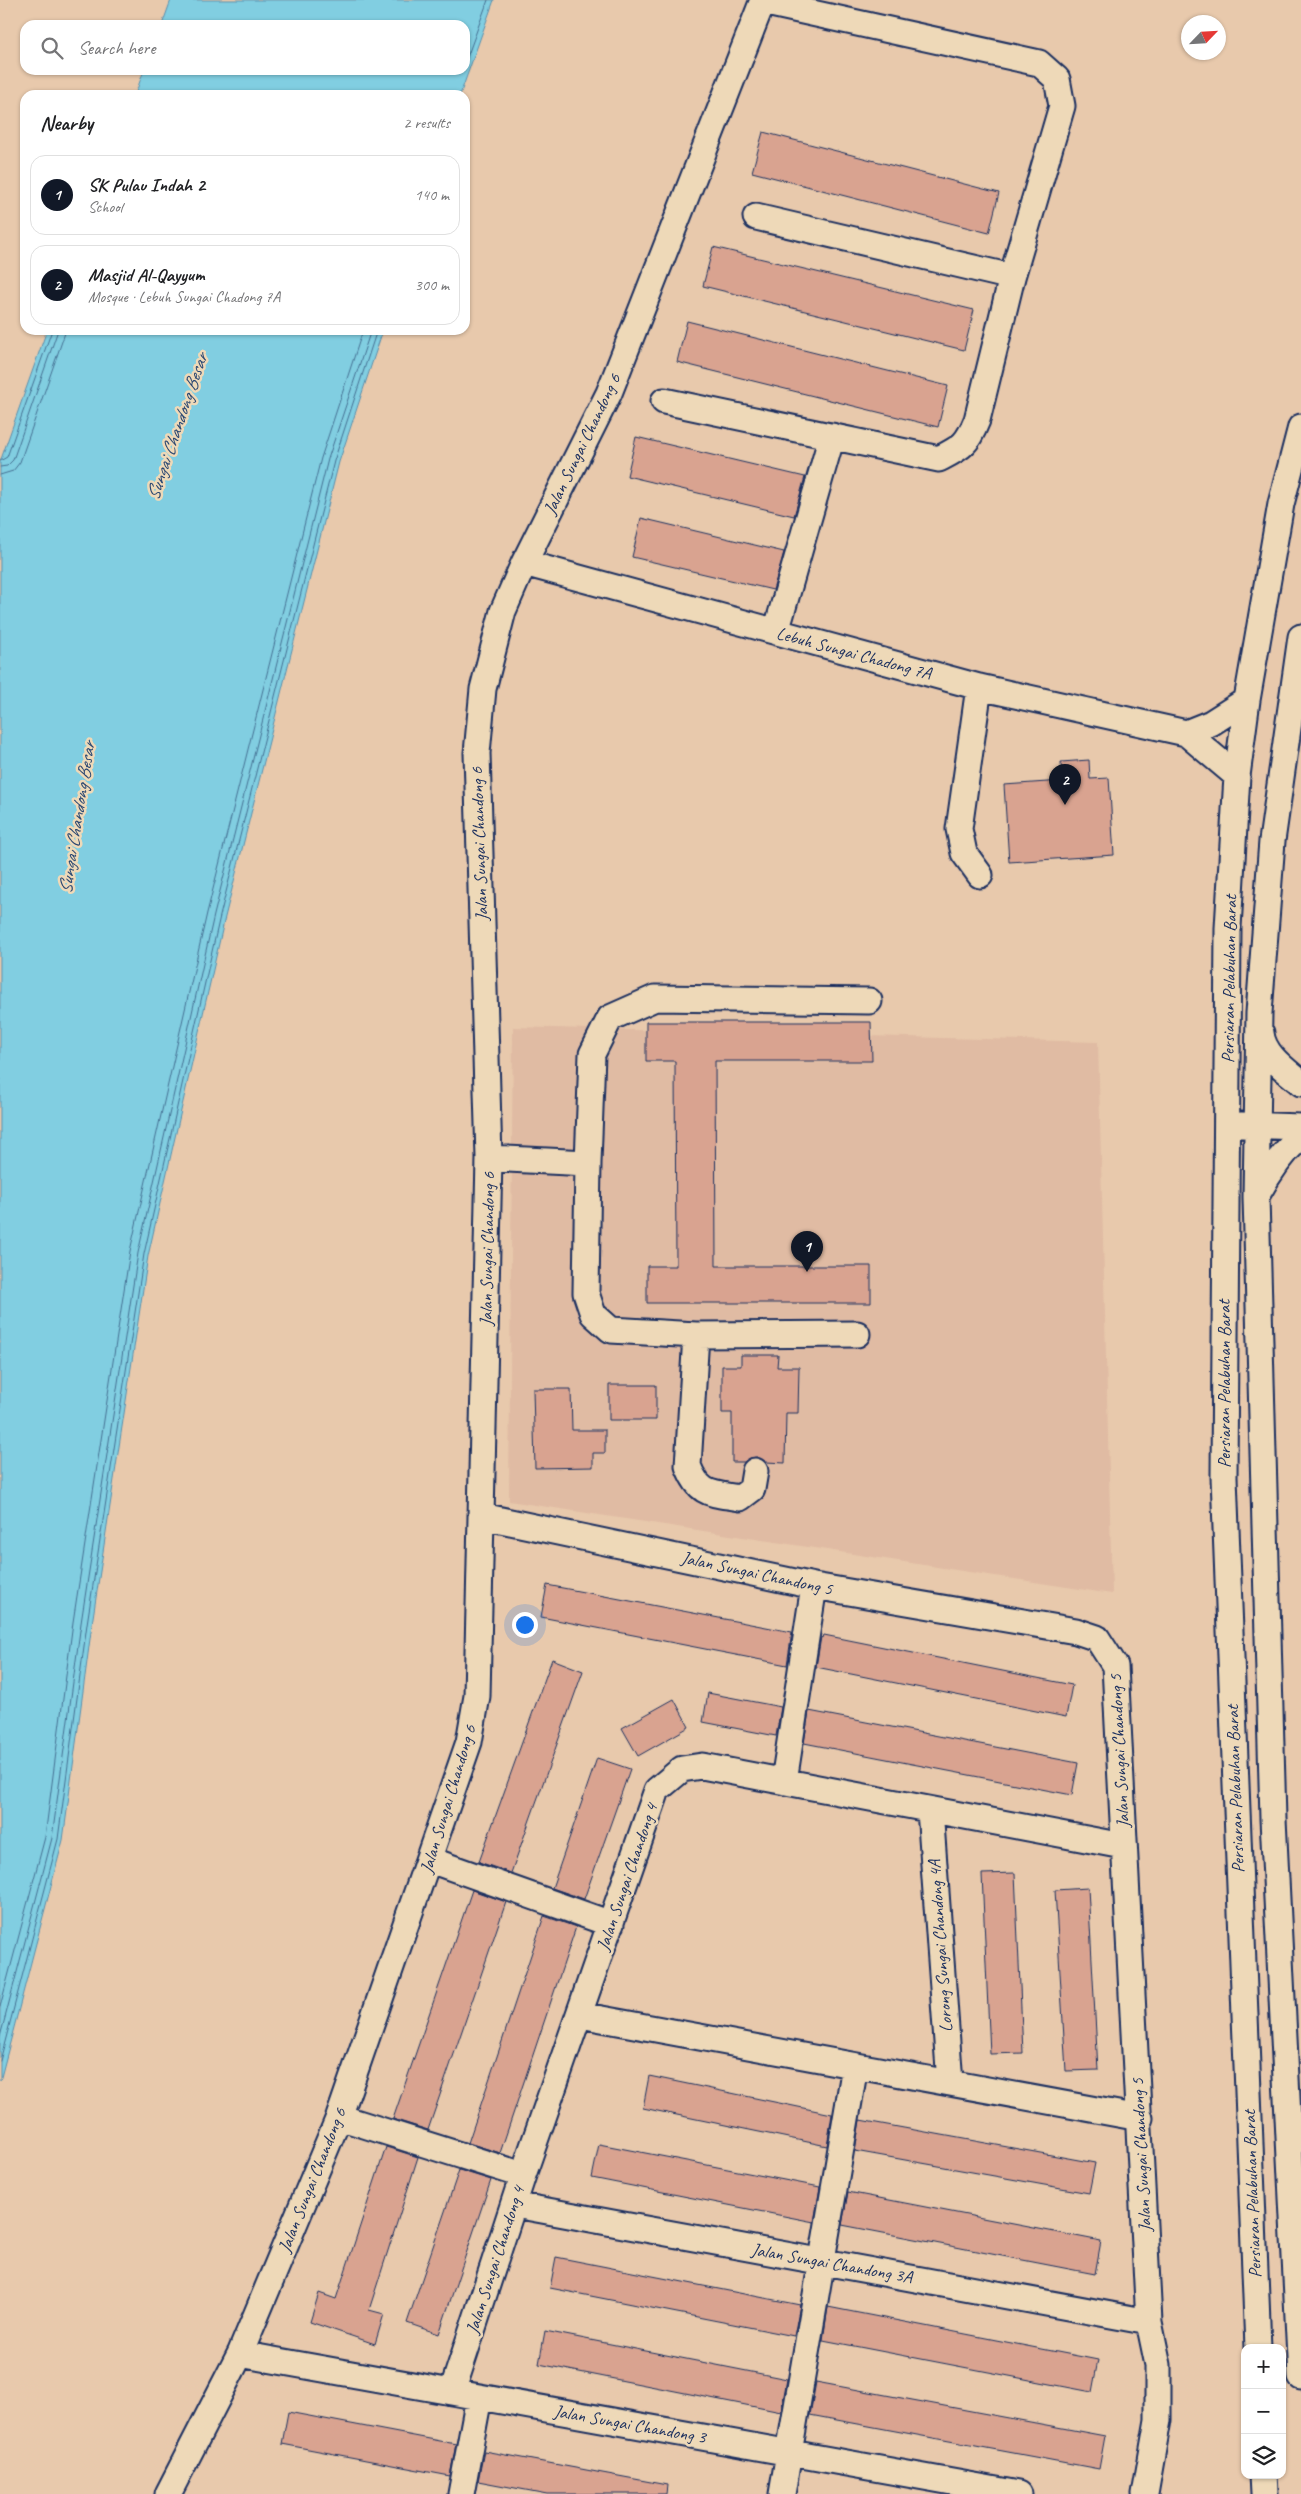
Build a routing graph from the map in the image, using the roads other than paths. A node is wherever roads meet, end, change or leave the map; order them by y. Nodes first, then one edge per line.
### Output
1 (763, 1) edge
2 (756, 217) dead end
3 (1012, 277) junction
4 (664, 401) dead end
5 (1301, 427) edge
6 (832, 436) junction
7 (524, 562) junction
8 (776, 632) junction
9 (1301, 637) edge
10 (979, 687) junction
11 (1248, 700) junction
12 (1186, 732) junction
13 (1237, 776) junction
14 (980, 875) dead end
15 (868, 1001) dead end
16 (1259, 1013) junction
17 (1227, 1074) junction
18 (1258, 1078) junction
19 (1301, 1083) edge
20 (1226, 1123) junction
21 (1258, 1127) junction
22 (1301, 1127) edge
23 (1301, 1136) edge
24 (489, 1158) junction
25 (588, 1163) junction
26 (1256, 1197) junction
27 (857, 1334) dead end
28 (696, 1335) junction
29 (755, 1471) dead end
30 (482, 1516) junction
31 (814, 1586) junction
32 (784, 1781) junction
33 (930, 1810) junction
34 (1236, 1816) junction
35 (1274, 1819) junction
36 (1123, 1846) junction
37 (430, 1860) junction
38 (611, 1924) junction
39 (580, 2015) junction
40 (855, 2066) junction
41 (950, 2083) junction
42 (340, 2117) junction
43 (1140, 2118) junction
44 (522, 2175) junction
45 (515, 2205) junction
46 (822, 2261) junction
47 (1149, 2322) junction
48 (1258, 2344) edge
49 (240, 2354) junction
50 (1301, 2377) edge
51 (452, 2392) junction
52 (479, 2397) junction
53 (789, 2453) junction
54 (168, 2494) edge
55 (461, 2494) edge
56 (782, 2494) edge
57 (1020, 2494) edge
58 (1145, 2494) edge

1 - 3 street
1 - 7 street, Jalan Sungai Chandong 6
2 - 3 street
3 - 6 street
4 - 6 street
5 - 11 street, Persiaran Pelabuhan Barat
6 - 8 street
7 - 8 street, Lebuh Sungai Chadong 7A
7 - 24 street, Jalan Sungai Chandong 6
8 - 10 street, Lebuh Sungai Chadong 7A
9 - 16 street, Persiaran Pelabuhan Barat
10 - 12 street, Lebuh Sungai Chadong 7A
10 - 14 street
11 - 12 street
11 - 13 street, Persiaran Pelabuhan Barat
12 - 13 street
13 - 17 street, Persiaran Pelabuhan Barat
15 - 25 street
16 - 18 street, Persiaran Pelabuhan Barat
16 - 19 street
17 - 18 street
17 - 20 street, Persiaran Pelabuhan Barat
18 - 19 street
18 - 21 street, Persiaran Pelabuhan Barat
20 - 21 street
20 - 34 street, Persiaran Pelabuhan Barat
21 - 22 street
21 - 26 street, Persiaran Pelabuhan Barat
23 - 26 street
24 - 25 street
24 - 30 street, Jalan Sungai Chandong 6
25 - 28 street
26 - 35 street, Persiaran Pelabuhan Barat
27 - 28 street
28 - 29 street
30 - 31 street, Jalan Sungai Chandong 5
30 - 37 street, Jalan Sungai Chandong 6
31 - 32 street
31 - 36 street, Jalan Sungai Chandong 5
32 - 33 street, Jalan Sungai Chandong 4
32 - 38 street, Jalan Sungai Chandong 4
33 - 36 street, Jalan Sungai Chandong 4
33 - 41 street, Lorong Sungai Chandong 4A
34 - 35 street
34 - 48 street, Persiaran Pelabuhan Barat
35 - 50 street, Persiaran Pelabuhan Barat
36 - 43 street, Jalan Sungai Chandong 5
37 - 38 street
37 - 42 street, Jalan Sungai Chandong 6
38 - 39 street, Jalan Sungai Chandong 4
39 - 40 street
39 - 44 street, Jalan Sungai Chandong 4
40 - 41 street
40 - 46 street
41 - 43 street
42 - 44 street
42 - 49 street, Jalan Sungai Chandong 6
43 - 47 street, Jalan Sungai Chandong 5
44 - 45 street, Jalan Sungai Chandong 4
45 - 46 street, Jalan Sungai Chandong 3A
45 - 51 street, Jalan Sungai Chandong 4
46 - 47 street, Jalan Sungai Chandong 3A
46 - 53 street
47 - 58 street, Jalan Sungai Chandong 5
49 - 51 street, Jalan Sungai Chandong 3
49 - 54 street, Jalan Sungai Chandong 6
51 - 52 street, Jalan Sungai Chandong 3
52 - 53 street, Jalan Sungai Chandong 3
52 - 55 street
53 - 56 street
53 - 57 street, Jalan Sungai Chandong 3

